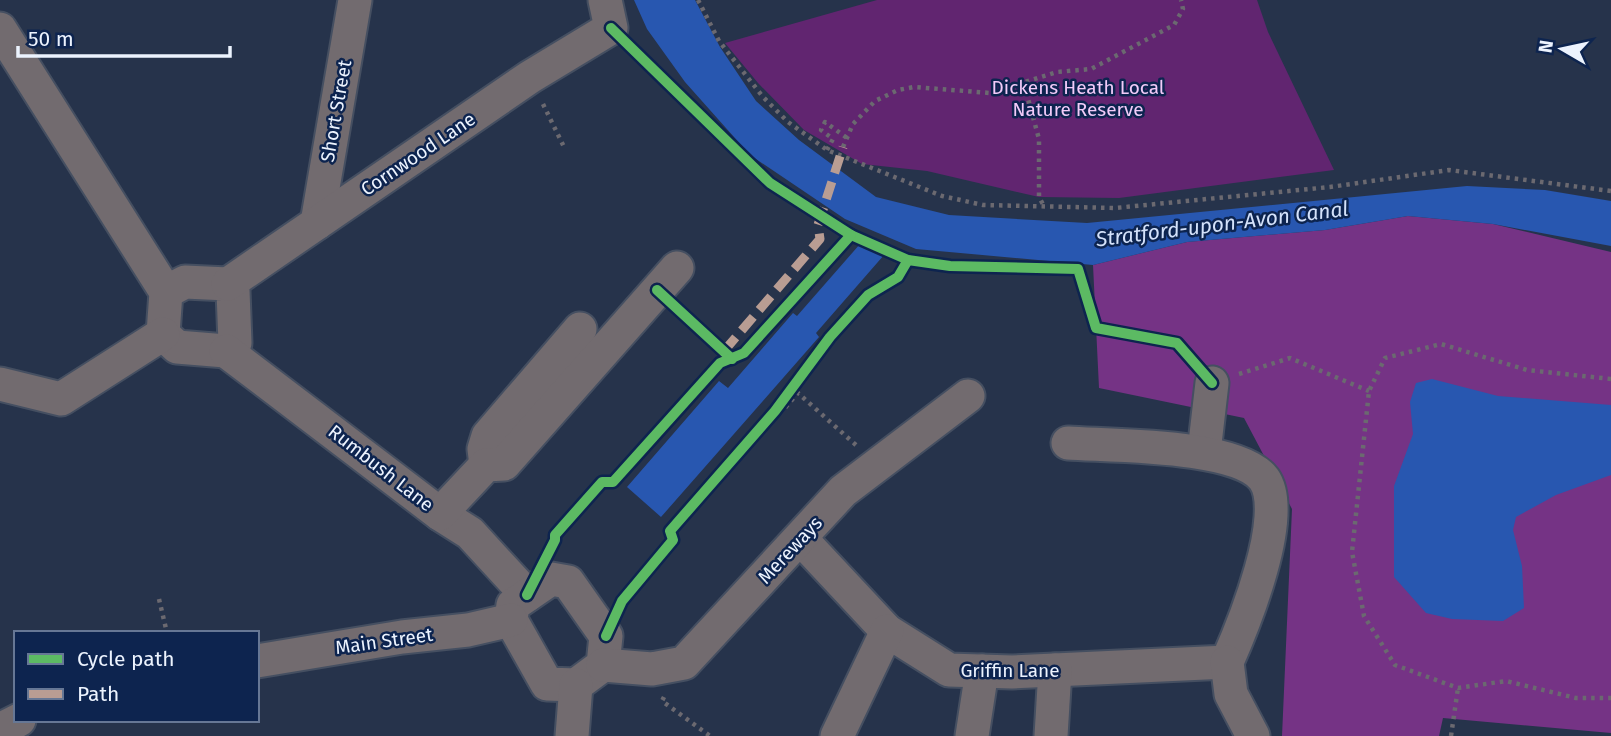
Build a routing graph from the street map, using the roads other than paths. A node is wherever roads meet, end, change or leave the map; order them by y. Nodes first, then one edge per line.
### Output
1 (355, 0) edge
2 (608, 14) edge
3 (0, 29) edge
4 (317, 223) junction
5 (677, 268) dead end
6 (228, 284) junction
7 (166, 292) junction
8 (580, 329) dead end
9 (163, 334) junction
10 (226, 351) junction
11 (1212, 383) road end
12 (0, 384) edge
13 (968, 397) dead end
14 (1068, 443) dead end
15 (1204, 453) junction
16 (486, 465) junction
17 (440, 514) junction
18 (801, 539) junction
19 (519, 608) junction
20 (887, 631) junction
21 (259, 661) edge
22 (1227, 662) junction
23 (603, 665) junction
24 (1055, 670) junction
25 (982, 671) junction
26 (576, 685) junction
27 (572, 736) edge
28 (837, 736) edge
29 (972, 736) edge
30 (1051, 736) edge
31 (1252, 736) edge

1 - 4 street, Short Street
2 - 4 street, Cornwood Lane
3 - 7 street
4 - 6 street, Cornwood Lane
5 - 16 street
6 - 7 street
6 - 10 street
7 - 9 street
8 - 16 street
9 - 10 street
9 - 12 street
10 - 17 street, Rumbush Lane
11 - 15 street
13 - 18 street, Mereways
14 - 15 street
15 - 22 street
16 - 17 street
17 - 19 street, Rumbush Lane
18 - 20 street, Griffin Lane
18 - 23 street, Mereways
19 - 21 street, Main Street
19 - 23 street
19 - 26 street, Rumbush Lane
20 - 25 street, Griffin Lane
20 - 28 street
22 - 24 street, Griffin Lane
22 - 31 street
23 - 26 street
24 - 25 street, Griffin Lane
24 - 30 street
25 - 29 street
26 - 27 street

